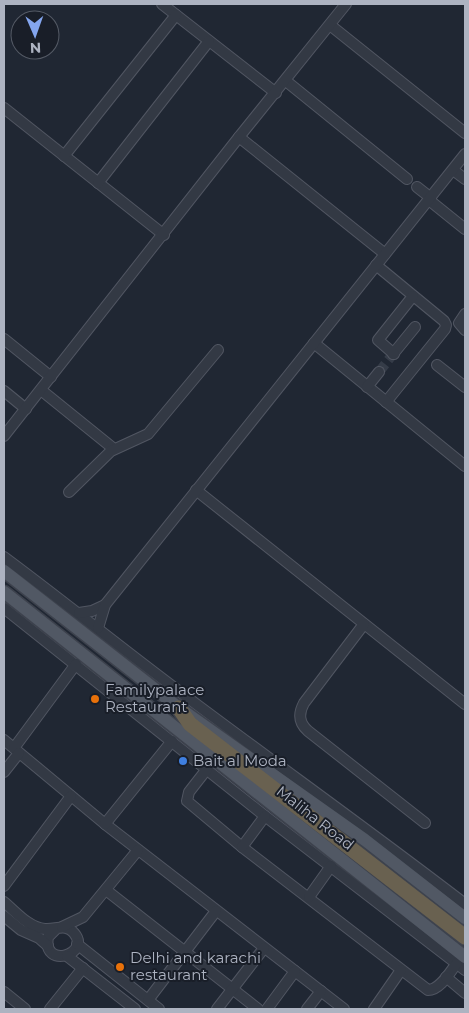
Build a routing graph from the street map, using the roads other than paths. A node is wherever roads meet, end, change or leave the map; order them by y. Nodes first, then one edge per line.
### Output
1 (162, 4) edge
2 (346, 4) edge
3 (176, 15) junction
4 (330, 25) junction
5 (209, 41) junction
6 (286, 81) junction
7 (276, 94) junction
8 (4, 108) edge
9 (465, 133) edge
10 (239, 137) junction
11 (465, 154) edge
12 (64, 156) junction
13 (453, 170) junction
14 (406, 179) dead end
15 (465, 179) edge
16 (98, 182) junction
17 (417, 187) dead end
18 (430, 199) junction
19 (465, 229) edge
20 (164, 235) junction
21 (385, 254) junction
22 (376, 265) junction
23 (413, 296) junction
24 (465, 314) edge
25 (415, 327) dead end
26 (465, 330) edge
27 (4, 340) edge
28 (314, 344) junction
29 (218, 350) dead end
30 (437, 365) dead end
31 (379, 372) tunnel mouth
32 (51, 377) junction
33 (367, 387) junction
34 (465, 387) edge
35 (41, 390) junction
36 (4, 391) edge
37 (386, 402) junction
38 (26, 409) junction
39 (4, 436) edge
40 (114, 449) junction
41 (465, 466) edge
42 (196, 490) junction
43 (69, 492) dead end
44 (4, 557) edge
45 (4, 571) edge
46 (4, 592) edge
47 (105, 605) junction
48 (4, 610) edge
49 (79, 613) junction
50 (364, 624) junction
51 (98, 628) junction
52 (76, 664) junction
53 (465, 704) edge
54 (179, 708) junction
55 (4, 740) edge
56 (172, 741) junction
57 (16, 751) junction
58 (207, 769) junction
59 (4, 772) edge
60 (71, 796) junction
61 (265, 816) junction
62 (425, 823) dead end
63 (105, 824) junction
64 (242, 847) junction
65 (138, 850) junction
66 (331, 866) junction
67 (4, 886) edge
68 (106, 890) junction
69 (309, 897) junction
70 (4, 902) edge
71 (465, 904) edge
72 (216, 911) junction
73 (4, 916) edge
74 (83, 916) junction
75 (465, 918) edge
76 (60, 927) junction
77 (465, 937) edge
78 (77, 942) junction
79 (48, 946) junction
80 (264, 948) junction
81 (185, 952) junction
82 (67, 956) junction
83 (462, 963) edge
84 (83, 968) junction
85 (401, 970) junction
86 (295, 972) junction
87 (446, 977) junction
88 (233, 989) junction
89 (321, 991) junction
90 (4, 992) edge
91 (465, 993) edge
92 (148, 1000) junction
93 (25, 1009) edge
94 (50, 1009) edge
95 (135, 1009) edge
96 (160, 1009) edge
97 (217, 1009) edge
98 (258, 1009) edge
99 (267, 1009) edge
100 (307, 1009) edge
101 (344, 1009) edge
102 (374, 1009) edge

1 - 3 street
2 - 4 street
3 - 5 street
3 - 12 street
4 - 6 street
4 - 9 street
5 - 7 street
5 - 16 street
6 - 7 street
6 - 14 street
7 - 10 street
8 - 12 street
10 - 20 street
10 - 21 street
11 - 13 street
12 - 16 street
13 - 15 street
13 - 18 street
16 - 20 street
17 - 18 street
18 - 19 street
18 - 21 street
20 - 32 street
21 - 22 street
22 - 23 street
22 - 28 street
23 - 25 street
23 - 37 street
24 - 26 street
27 - 32 street
28 - 33 street
28 - 42 street
29 - 40 street
30 - 34 street
31 - 33 street
32 - 35 street
33 - 37 street
35 - 38 street
35 - 40 street
36 - 38 street
37 - 41 street
38 - 39 street
40 - 43 street
42 - 47 street
42 - 50 street
44 - 49 street
45 - 54 main road, Maliha Road
46 - 83 main road, Maliha Road
47 - 49 street
47 - 51 street
48 - 52 street
49 - 51 street
50 - 53 street
50 - 62 street
51 - 71 street
52 - 56 street
52 - 57 street
54 - 75 main road, Maliha Road
54 - 77 highway
55 - 57 street
56 - 58 street
56 - 63 street
57 - 59 street
57 - 60 street
58 - 61 street
58 - 64 street
60 - 63 street
60 - 67 street
61 - 64 street
61 - 66 street
63 - 65 street
64 - 69 street
65 - 68 street
65 - 72 street
66 - 69 street
66 - 83 street
68 - 74 street
68 - 81 street
69 - 85 street
70 - 76 street
72 - 80 street
72 - 81 street
73 - 79 street
74 - 76 street
74 - 78 street
76 - 78 street
76 - 79 street
78 - 82 street
78 - 92 street
79 - 82 street
80 - 86 street
80 - 88 street
81 - 88 street
81 - 92 street
82 - 84 street
83 - 87 street
84 - 94 street
84 - 95 street
85 - 87 street
85 - 102 street
86 - 89 street
86 - 99 street
87 - 91 street
88 - 97 street
88 - 98 street
89 - 100 street
89 - 101 street
90 - 93 street
92 - 96 street

